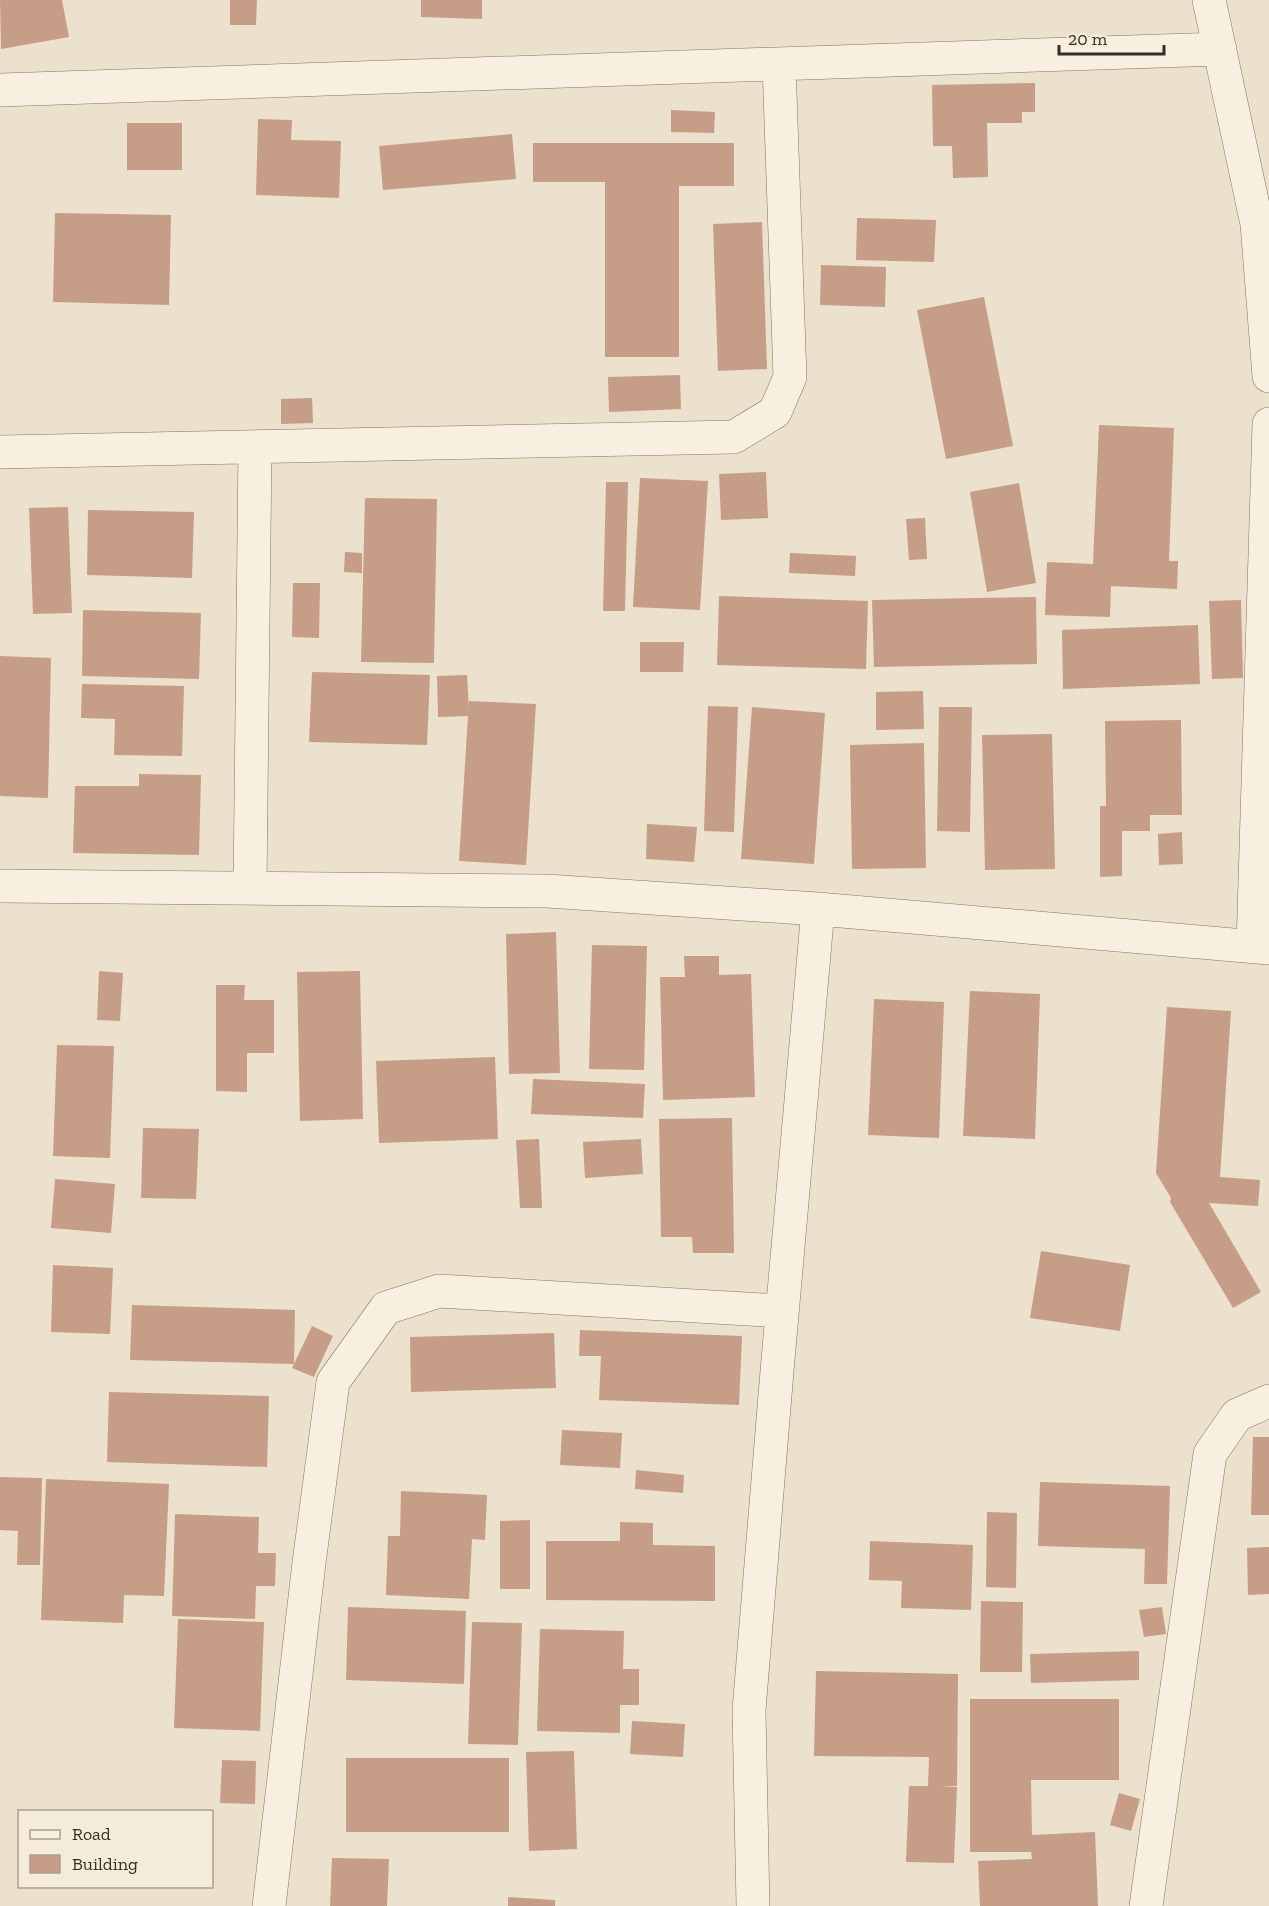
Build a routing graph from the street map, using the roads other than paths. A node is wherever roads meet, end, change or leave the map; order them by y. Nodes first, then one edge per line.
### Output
1 (1209, 0) edge
2 (1220, 49) junction
3 (779, 64) junction
4 (0, 90) edge
5 (1269, 376) edge
6 (1269, 424) edge
7 (255, 447) junction
8 (0, 452) edge
9 (1268, 521) edge
10 (0, 886) edge
11 (250, 888) junction
12 (818, 909) junction
13 (1261, 947) edge
14 (782, 1311) junction
15 (1269, 1401) edge
16 (269, 1906) edge
17 (753, 1906) edge
18 (1146, 1906) edge

1 - 2 street
2 - 3 street
2 - 5 street
3 - 4 street
3 - 7 street
6 - 9 street
7 - 8 street
7 - 11 street
9 - 13 street
10 - 11 street
11 - 12 street
12 - 13 street
12 - 14 street
14 - 16 street
14 - 17 street
15 - 18 street

